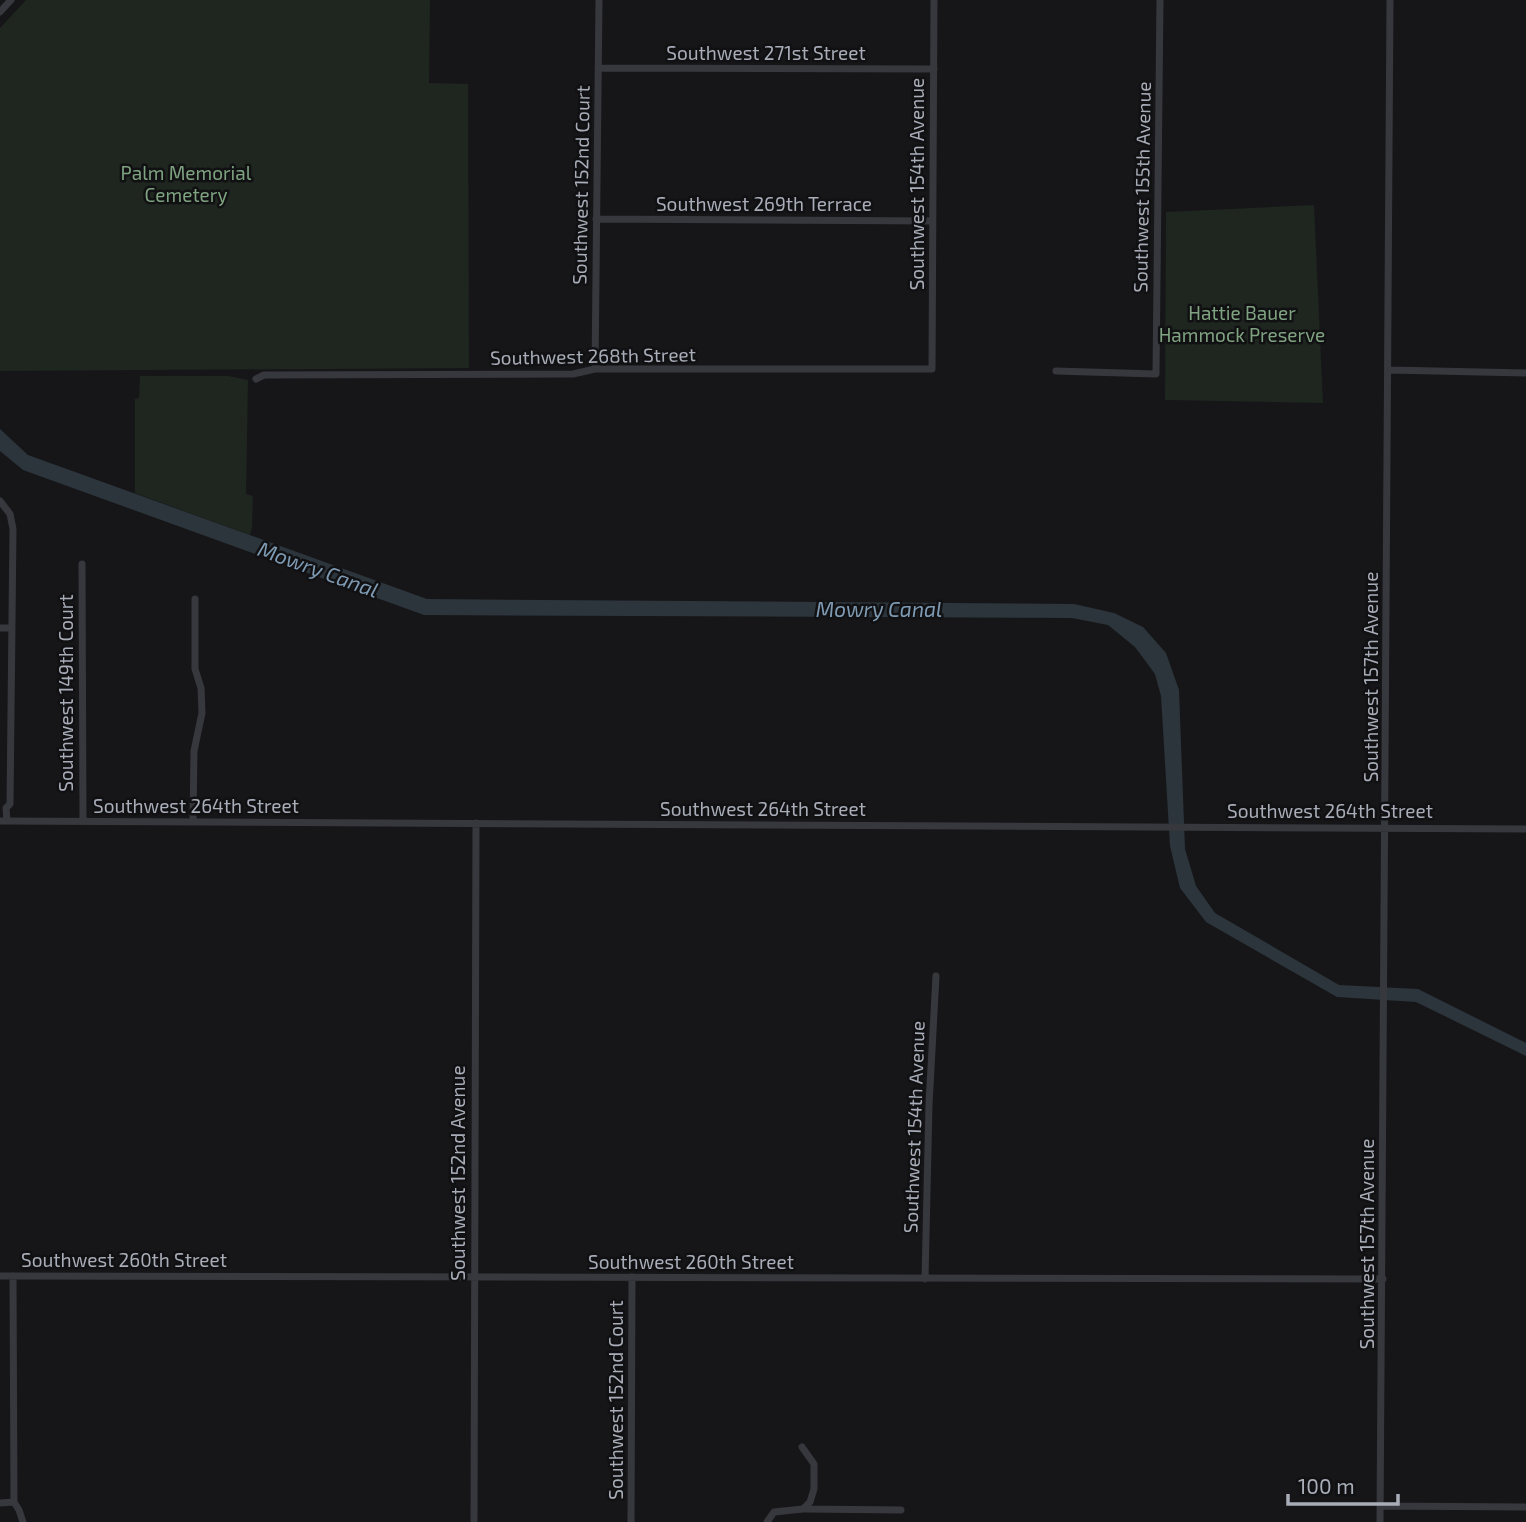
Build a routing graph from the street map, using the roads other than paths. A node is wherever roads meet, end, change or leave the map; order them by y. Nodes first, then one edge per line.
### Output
1 (11, 0) edge
2 (598, 0) edge
3 (934, 0) edge
4 (1160, 0) edge
5 (1390, 0) edge
6 (0, 12) edge
7 (598, 68) junction
8 (934, 69) junction
9 (596, 219) junction
10 (932, 221) junction
11 (595, 369) junction
12 (932, 369) joint
13 (1389, 370) junction
14 (1056, 371) dead end
15 (1526, 373) edge
16 (256, 379) dead end
17 (0, 501) edge
18 (82, 564) dead end
19 (195, 599) dead end
20 (0, 628) edge
21 (11, 628) junction
22 (3, 806) edge
23 (3, 821) edge
24 (83, 821) junction
25 (193, 821) junction
26 (475, 823) junction
27 (1386, 828) junction
28 (1526, 829) edge
29 (936, 976) dead end
30 (0, 1276) edge
31 (13, 1276) junction
32 (474, 1277) junction
33 (632, 1277) junction
34 (925, 1279) junction
35 (1382, 1279) junction
36 (802, 1447) dead end
37 (14, 1502) junction
38 (0, 1503) edge
39 (1380, 1506) junction
40 (1526, 1507) edge
41 (803, 1509) junction
42 (901, 1510) dead end
43 (23, 1522) edge
44 (474, 1522) edge
45 (631, 1522) edge
46 (767, 1522) edge
47 (1380, 1522) edge

1 - 6 street
2 - 7 street, Southwest 152nd Court
3 - 8 street, Southwest 154th Avenue
4 - 14 street, Southwest 155th Avenue
5 - 13 street, Southwest 157th Avenue
7 - 8 street, Southwest 271st Street
7 - 9 street, Southwest 152nd Court
8 - 10 street, Southwest 154th Avenue
9 - 10 street, Southwest 269th Terrace
9 - 11 street, Southwest 152nd Court
10 - 12 street, Southwest 154th Avenue
11 - 12 street, Southwest 268th Street
11 - 16 street, Southwest 268th Street
13 - 15 street
13 - 27 street, Southwest 157th Avenue
17 - 21 street
18 - 24 street, Southwest 149th Court
19 - 25 street
20 - 21 street
21 - 22 street
22 - 23 street
23 - 24 street, Southwest 264th Street
24 - 25 street, Southwest 264th Street
25 - 26 street, Southwest 264th Street
26 - 27 street, Southwest 264th Street
26 - 32 street, Southwest 152nd Avenue
27 - 28 street, Southwest 264th Street
27 - 35 street, Southwest 157th Avenue
29 - 34 street, Southwest 154th Avenue
30 - 31 street, Southwest 260th Street
31 - 32 street, Southwest 260th Street
31 - 37 street
32 - 33 street, Southwest 260th Street
32 - 44 street, Southwest 152nd Avenue
33 - 34 street, Southwest 260th Street
33 - 45 street, Southwest 152nd Court
34 - 35 street, Southwest 260th Street
35 - 39 street, Southwest 157th Avenue
36 - 41 street
37 - 38 street
37 - 43 street
39 - 40 street
39 - 47 street, Southwest 157th Avenue
41 - 42 street
41 - 46 street

